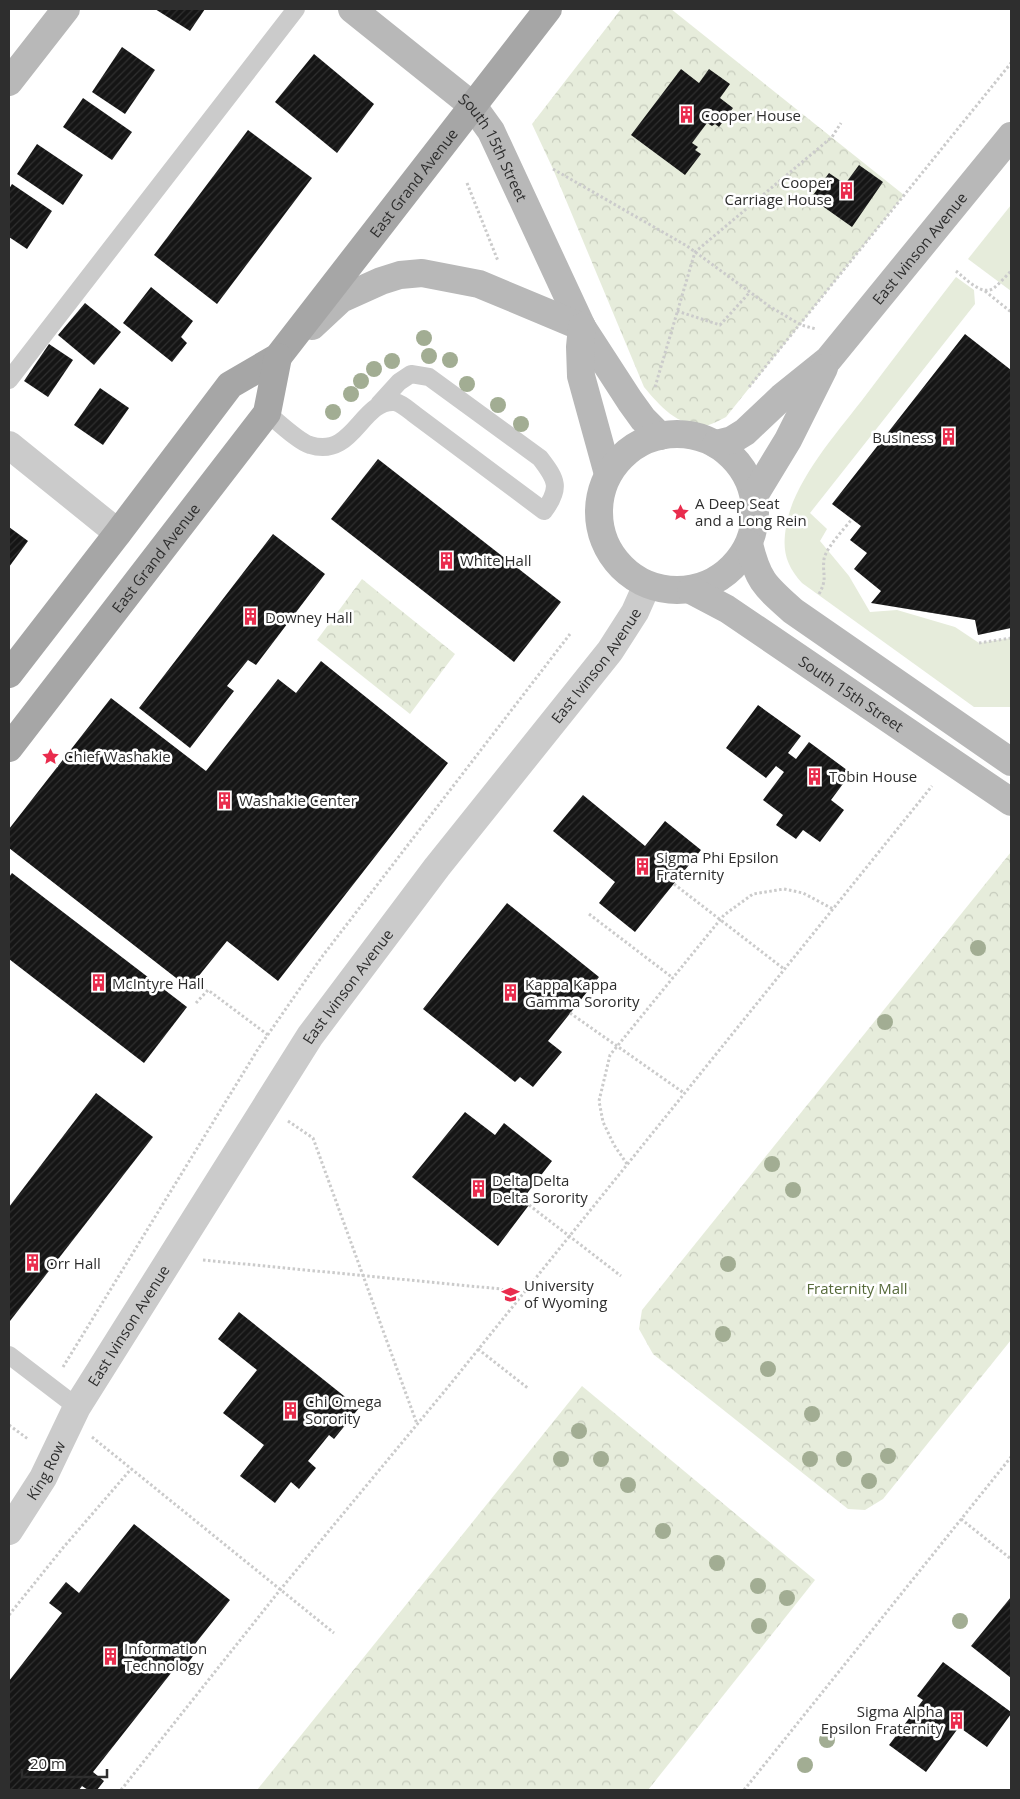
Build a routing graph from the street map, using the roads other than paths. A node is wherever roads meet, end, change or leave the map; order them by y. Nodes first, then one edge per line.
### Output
1 (66, 9) edge
2 (296, 9) edge
3 (352, 9) edge
4 (548, 9) edge
5 (9, 82) edge
6 (472, 106) junction
7 (1011, 136) edge
8 (582, 328) junction
9 (278, 357) junction
10 (828, 360) junction
11 (9, 380) edge
12 (379, 404) junction
13 (267, 413) junction
14 (660, 436) junction
15 (716, 444) junction
16 (9, 445) edge
17 (608, 474) junction
18 (754, 496) junction
19 (118, 533) junction
20 (749, 544) junction
21 (647, 585) junction
22 (691, 590) junction
23 (9, 674) edge
24 (9, 748) edge
25 (1011, 762) edge
26 (1011, 802) edge
27 (9, 1355) edge
28 (74, 1413) junction
29 (9, 1531) edge

1 - 5 main road
2 - 11 lane
3 - 6 main road, South 15th Street
4 - 6 main road, East Grand Avenue
6 - 8 main road, South 15th Street
6 - 9 main road, East Grand Avenue
7 - 10 main road, East Ivinson Avenue
8 - 9 main road
8 - 14 main road, South 15th Street
8 - 17 main road, South 15th Street
9 - 13 main road, East Grand Avenue
9 - 19 main road, East Grand Avenue
10 - 15 main road, East Ivinson Avenue
10 - 18 main road, East Ivinson Avenue
12 - 12 lane
12 - 13 lane
13 - 24 main road, East Grand Avenue
14 - 15 main road, South 15th Street
14 - 17 main road, South 15th Street
15 - 18 main road, South 15th Street
16 - 19 street
17 - 21 main road, South 15th Street
18 - 20 main road, South 15th Street
19 - 23 main road, East Grand Avenue
20 - 22 main road, South 15th Street
20 - 25 main road, South 15th Street
21 - 22 main road, South 15th Street
21 - 28 street, East Ivinson Avenue
22 - 26 main road, South 15th Street
27 - 28 lane
28 - 29 street, King Row

